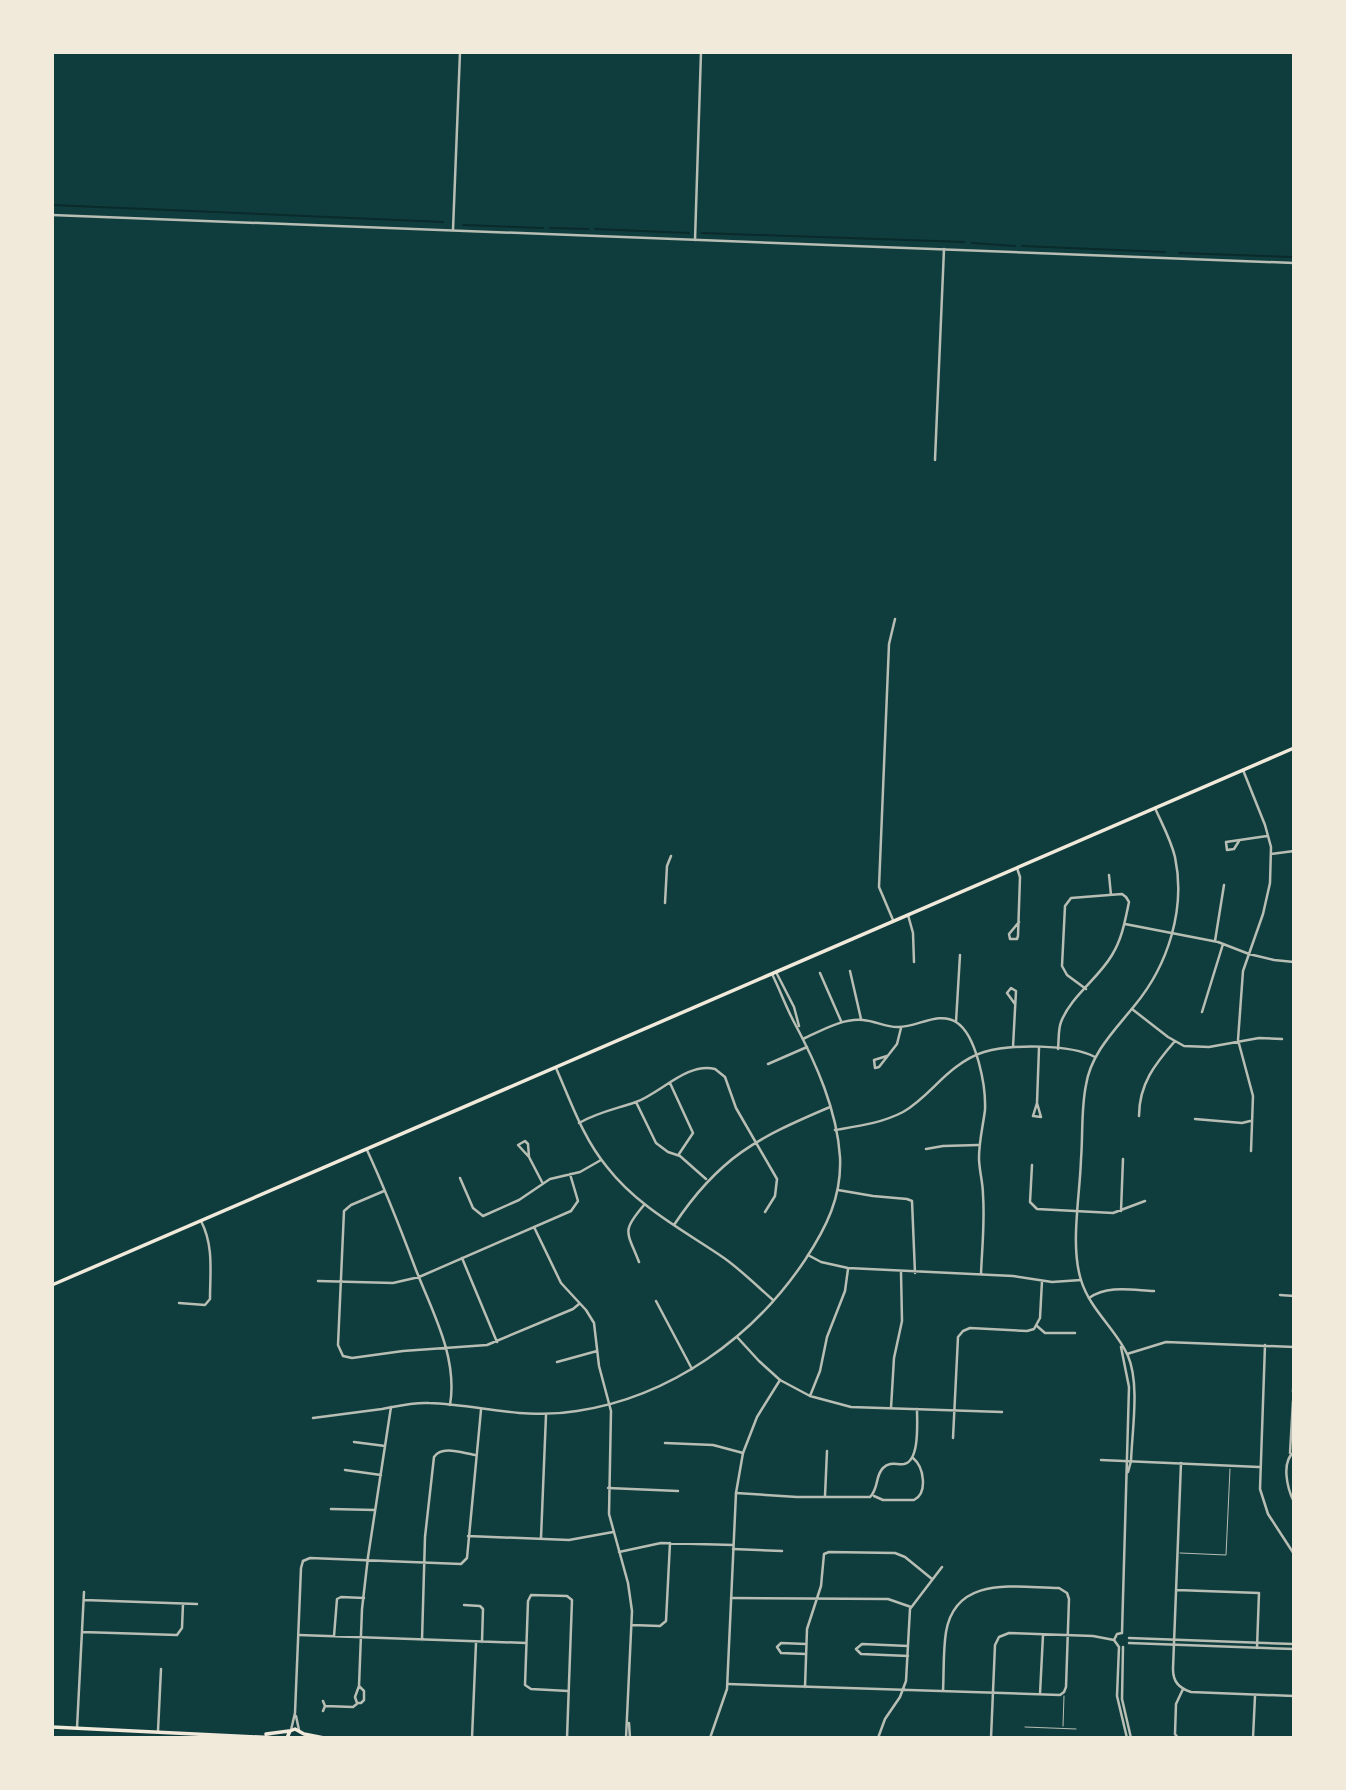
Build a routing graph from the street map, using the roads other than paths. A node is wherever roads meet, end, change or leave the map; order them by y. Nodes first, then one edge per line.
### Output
1 (460, 52) edge
2 (701, 52) edge
3 (52, 215) edge
4 (453, 230) junction
5 (695, 240) junction
6 (944, 249) junction
7 (1293, 263) edge
8 (935, 460) dead end
9 (895, 619) dead end
10 (1293, 748) edge
11 (1243, 770) junction
12 (1155, 808) junction
13 (1268, 835) junction
14 (1239, 841) dead end
15 (1293, 851) edge
16 (1271, 854) junction
17 (671, 856) dead end
18 (1017, 868) junction
19 (1108, 875) dead end
20 (1224, 885) dead end
21 (1111, 895) junction
22 (666, 903) dead end
23 (908, 915) junction
24 (894, 921) junction
25 (1019, 922) junction
26 (1125, 923) junction
27 (1172, 933) junction
28 (1214, 941) junction
29 (1223, 944) junction
30 (1249, 954) junction
31 (960, 955) dead end
32 (1293, 961) edge
33 (914, 962) dead end
34 (850, 971) dead end
35 (774, 973) junction
36 (820, 973) dead end
37 (1086, 989) junction
38 (1015, 1004) dead end
39 (1132, 1009) junction
40 (1202, 1012) dead end
41 (861, 1020) junction
42 (956, 1022) junction
43 (841, 1023) junction
44 (901, 1027) junction
45 (803, 1039) junction
46 (1282, 1039) dead end
47 (1238, 1040) junction
48 (1175, 1041) junction
49 (807, 1047) junction
50 (1013, 1047) junction
51 (1039, 1048) junction
52 (1058, 1049) junction
53 (976, 1055) junction
54 (887, 1056) dead end
55 (1095, 1057) junction
56 (768, 1064) dead end
57 (556, 1068) junction
58 (670, 1083) junction
59 (636, 1102) junction
60 (1037, 1103) dead end
61 (831, 1107) junction
62 (1139, 1116) dead end
63 (1195, 1119) dead end
64 (1252, 1121) junction
65 (579, 1123) junction
66 (835, 1130) junction
67 (755, 1142) junction
68 (979, 1145) junction
69 (926, 1149) dead end
70 (367, 1150) junction
71 (1251, 1151) dead end
72 (678, 1155) junction
73 (528, 1157) dead end
74 (1123, 1159) dead end
75 (601, 1160) junction
76 (1032, 1165) dead end
77 (570, 1174) junction
78 (460, 1178) dead end
79 (707, 1180) junction
80 (542, 1182) junction
81 (838, 1190) junction
82 (384, 1191) junction
83 (1144, 1201) dead end
84 (644, 1205) junction
85 (1121, 1211) junction
86 (765, 1212) dead end
87 (1079, 1212) junction
88 (201, 1221) junction
89 (674, 1225) junction
90 (534, 1227) junction
91 (808, 1255) junction
92 (462, 1258) junction
93 (639, 1262) dead end
94 (848, 1268) junction
95 (901, 1271) junction
96 (915, 1273) junction
97 (981, 1275) junction
98 (419, 1277) junction
99 (1081, 1280) junction
100 (318, 1281) dead end
101 (1042, 1281) junction
102 (341, 1282) junction
103 (52, 1285) edge
104 (1154, 1292) dead end
105 (1280, 1295) dead end
106 (1293, 1296) edge
107 (1089, 1298) junction
108 (656, 1301) dead end
109 (774, 1301) junction
110 (179, 1303) dead end
111 (580, 1303) junction
112 (1037, 1326) junction
113 (1075, 1334) dead end
114 (737, 1337) junction
115 (497, 1342) junction
116 (1265, 1345) junction
117 (446, 1347) junction
118 (1293, 1347) edge
119 (597, 1351) junction
120 (1126, 1355) junction
121 (557, 1362) dead end
122 (692, 1369) junction
123 (1293, 1371) edge
124 (780, 1380) junction
125 (1293, 1392) edge
126 (810, 1396) junction
127 (1293, 1401) edge
128 (610, 1404) junction
129 (450, 1405) junction
130 (390, 1407) junction
131 (891, 1408) junction
132 (917, 1409) junction
133 (481, 1410) junction
134 (954, 1410) junction
135 (1002, 1412) dead end
136 (546, 1415) junction
137 (313, 1418) dead end
138 (953, 1437) dead end
139 (354, 1442) dead end
140 (665, 1443) dead end
141 (385, 1446) junction
142 (827, 1451) dead end
143 (1292, 1452) edge
144 (743, 1453) junction
145 (476, 1455) junction
146 (913, 1458) junction
147 (1101, 1460) dead end
148 (1129, 1461) junction
149 (1181, 1464) junction
150 (1230, 1465) junction
151 (1260, 1467) junction
152 (345, 1470) dead end
153 (381, 1475) junction
154 (608, 1488) junction
155 (678, 1491) dead end
156 (736, 1493) junction
157 (873, 1495) junction
158 (825, 1496) junction
159 (1293, 1502) edge
160 (331, 1509) dead end
161 (375, 1510) junction
162 (612, 1532) junction
163 (468, 1536) junction
164 (541, 1539) junction
165 (670, 1543) junction
166 (1293, 1543) edge
167 (1289, 1546) junction
168 (733, 1547) junction
169 (782, 1551) dead end
170 (619, 1552) junction
171 (1178, 1553) junction
172 (1293, 1554) edge
173 (368, 1561) junction
174 (425, 1563) junction
175 (942, 1567) dead end
176 (932, 1579) junction
177 (1176, 1590) junction
178 (85, 1592) dead end
179 (364, 1598) junction
180 (731, 1598) junction
181 (817, 1599) junction
182 (84, 1600) junction
183 (183, 1604) junction
184 (197, 1604) dead end
185 (464, 1605) dead end
186 (911, 1606) junction
187 (631, 1625) junction
188 (82, 1632) junction
189 (1122, 1633) junction
190 (299, 1635) junction
191 (1043, 1635) junction
192 (334, 1636) junction
193 (1068, 1636) junction
194 (361, 1637) junction
195 (422, 1640) junction
196 (1114, 1640) junction
197 (1129, 1640) junction
198 (476, 1642) junction
199 (482, 1642) junction
200 (1174, 1642) junction
201 (526, 1643) junction
202 (806, 1644) junction
203 (878, 1644) junction
204 (1257, 1645) junction
205 (908, 1646) junction
206 (1121, 1647) junction
207 (1293, 1647) edge
208 (806, 1654) junction
209 (878, 1655) junction
210 (908, 1656) junction
211 (161, 1670) dead end
212 (727, 1684) junction
213 (359, 1686) junction
214 (805, 1687) junction
215 (1183, 1689) junction
216 (904, 1690) junction
217 (568, 1691) junction
218 (943, 1691) junction
219 (993, 1693) junction
220 (1040, 1694) junction
221 (1062, 1694) junction
222 (1255, 1695) junction
223 (1293, 1696) edge
224 (323, 1702) dead end
225 (358, 1703) junction
226 (325, 1706) junction
227 (323, 1711) dead end
228 (295, 1713) junction
229 (52, 1727) edge
230 (1025, 1727) dead end
231 (77, 1728) junction
232 (1063, 1729) junction
233 (1076, 1729) dead end
234 (291, 1730) junction
235 (158, 1731) junction
236 (301, 1734) edge
237 (256, 1735) junction
238 (278, 1738) edge
239 (287, 1738) edge
240 (324, 1738) edge
241 (472, 1738) edge
242 (567, 1738) edge
243 (628, 1738) edge
244 (710, 1738) edge
245 (878, 1738) edge
246 (991, 1738) edge
247 (1129, 1738) edge
248 (1178, 1738) edge
249 (1253, 1738) edge

1 - 4 street
2 - 5 street
3 - 4 street
4 - 5 street
5 - 6 street
6 - 7 street
6 - 8 street
9 - 24 street
10 - 11 main road
11 - 12 main road
11 - 13 street
12 - 18 main road
12 - 27 street
13 - 14 street
13 - 16 street
15 - 16 street
16 - 30 street
17 - 22 street
18 - 23 main road
18 - 25 street
19 - 21 street
20 - 28 street
21 - 26 street
21 - 37 street
23 - 24 main road
23 - 33 street
24 - 35 main road
25 - 25 street
26 - 27 street
26 - 37 street
27 - 28 street
27 - 39 street
28 - 29 street
29 - 30 street
29 - 40 street
30 - 32 street
30 - 47 street
31 - 42 street
34 - 41 street
35 - 45 street
35 - 57 main road
36 - 43 street
37 - 52 street
38 - 50 street
39 - 48 street
39 - 55 street
41 - 43 street
41 - 44 street
42 - 44 street
42 - 53 street
43 - 45 street
44 - 54 street
45 - 49 street
46 - 47 street
47 - 48 street
47 - 64 street
48 - 62 street
49 - 56 street
49 - 61 street
50 - 51 street
50 - 53 street
51 - 52 street
51 - 60 street
52 - 55 street
53 - 66 street
53 - 68 street
55 - 87 street
57 - 65 street
57 - 70 main road
58 - 59 street
58 - 67 street
58 - 72 street
59 - 65 street
59 - 72 street
61 - 66 street
61 - 67 street
63 - 64 street
64 - 71 street
65 - 75 street
66 - 81 street
67 - 79 street
67 - 86 street
68 - 69 street
68 - 97 street
70 - 82 street
70 - 88 main road
72 - 79 street
73 - 80 street
74 - 85 street
75 - 77 street
75 - 84 street
76 - 87 street
77 - 80 street
77 - 90 street
78 - 80 street
79 - 89 street
81 - 91 street
81 - 96 street
82 - 98 street
82 - 102 street
83 - 85 street
84 - 89 street
84 - 93 street
85 - 87 street
87 - 99 street
88 - 103 main road
88 - 110 street
89 - 109 street
90 - 92 street
90 - 111 street
91 - 94 street
91 - 109 street
92 - 98 street
92 - 115 street
94 - 95 street
94 - 126 street
95 - 96 street
95 - 131 street
96 - 97 street
97 - 101 street
98 - 102 street
98 - 117 street
99 - 101 street
99 - 107 street
100 - 102 street
101 - 112 street
102 - 117 street
104 - 107 street
105 - 106 street
107 - 120 street
108 - 122 street
109 - 114 street
111 - 115 street
111 - 119 street
112 - 113 street
112 - 134 street
114 - 122 street
114 - 124 street
115 - 117 street
116 - 118 street
116 - 120 street
116 - 151 street
117 - 129 street
119 - 121 street
119 - 128 street
120 - 148 street
122 - 128 street
123 - 125 street
124 - 126 street
124 - 144 street
126 - 131 street
127 - 143 street
128 - 136 street
128 - 154 street
129 - 130 street
129 - 133 street
130 - 137 street
130 - 141 street
131 - 132 street
132 - 134 street
132 - 146 street
133 - 136 street
133 - 145 street
134 - 135 street
134 - 138 street
136 - 164 street
139 - 141 street
140 - 144 street
141 - 153 street
142 - 158 street
143 - 159 street
144 - 156 street
145 - 163 street
145 - 174 street
146 - 157 street
146 - 157 street
147 - 148 street
148 - 149 street
148 - 189 street
149 - 150 street
149 - 171 street
150 - 151 street
150 - 171 lane
151 - 167 street
152 - 153 street
153 - 161 street
154 - 155 street
154 - 162 street
156 - 158 street
156 - 168 street
157 - 158 street
160 - 161 street
161 - 173 street
162 - 164 street
162 - 170 street
163 - 164 street
163 - 174 street
165 - 168 street
165 - 170 street
165 - 187 street
166 - 167 street
167 - 172 street
168 - 169 street
168 - 180 street
170 - 187 street
171 - 177 street
173 - 174 street
173 - 179 street
173 - 190 street
174 - 195 street
175 - 176 street
176 - 181 street
176 - 186 street
177 - 200 street
177 - 204 street
178 - 182 street
179 - 192 street
179 - 194 street
180 - 181 street
180 - 212 street
181 - 186 street
181 - 202 street
182 - 183 street
182 - 188 street
183 - 184 street
183 - 188 street
185 - 199 street
186 - 205 street
187 - 243 street
188 - 231 street
189 - 196 street
189 - 197 street
190 - 192 street
190 - 228 street
191 - 193 street
191 - 219 street
191 - 220 street
192 - 194 street
193 - 196 street
193 - 218 street
193 - 221 street
194 - 195 street
194 - 213 street
195 - 198 street
196 - 206 street
197 - 200 street
197 - 206 street
198 - 199 street
198 - 241 street
199 - 201 street
200 - 204 street
200 - 215 street
201 - 217 street
201 - 217 street
202 - 208 street
202 - 208 street
203 - 205 street
203 - 209 street
203 - 209 street
204 - 207 street
205 - 210 street
206 - 247 street
208 - 214 street
209 - 210 street
210 - 216 street
211 - 235 street
212 - 214 street
212 - 244 street
213 - 225 street
213 - 225 street
214 - 216 street
215 - 222 street
215 - 248 street
216 - 218 street
216 - 245 street
217 - 242 street
218 - 219 street
219 - 220 street
219 - 246 street
220 - 221 street
221 - 232 lane
222 - 223 street
222 - 249 street
224 - 226 street
225 - 226 street
226 - 227 street
228 - 234 street
228 - 236 street
229 - 231 main road
230 - 232 lane
231 - 235 main road
232 - 233 lane
234 - 236 main road
234 - 237 main road
234 - 239 main road
235 - 237 main road
236 - 240 main road
237 - 238 main road

